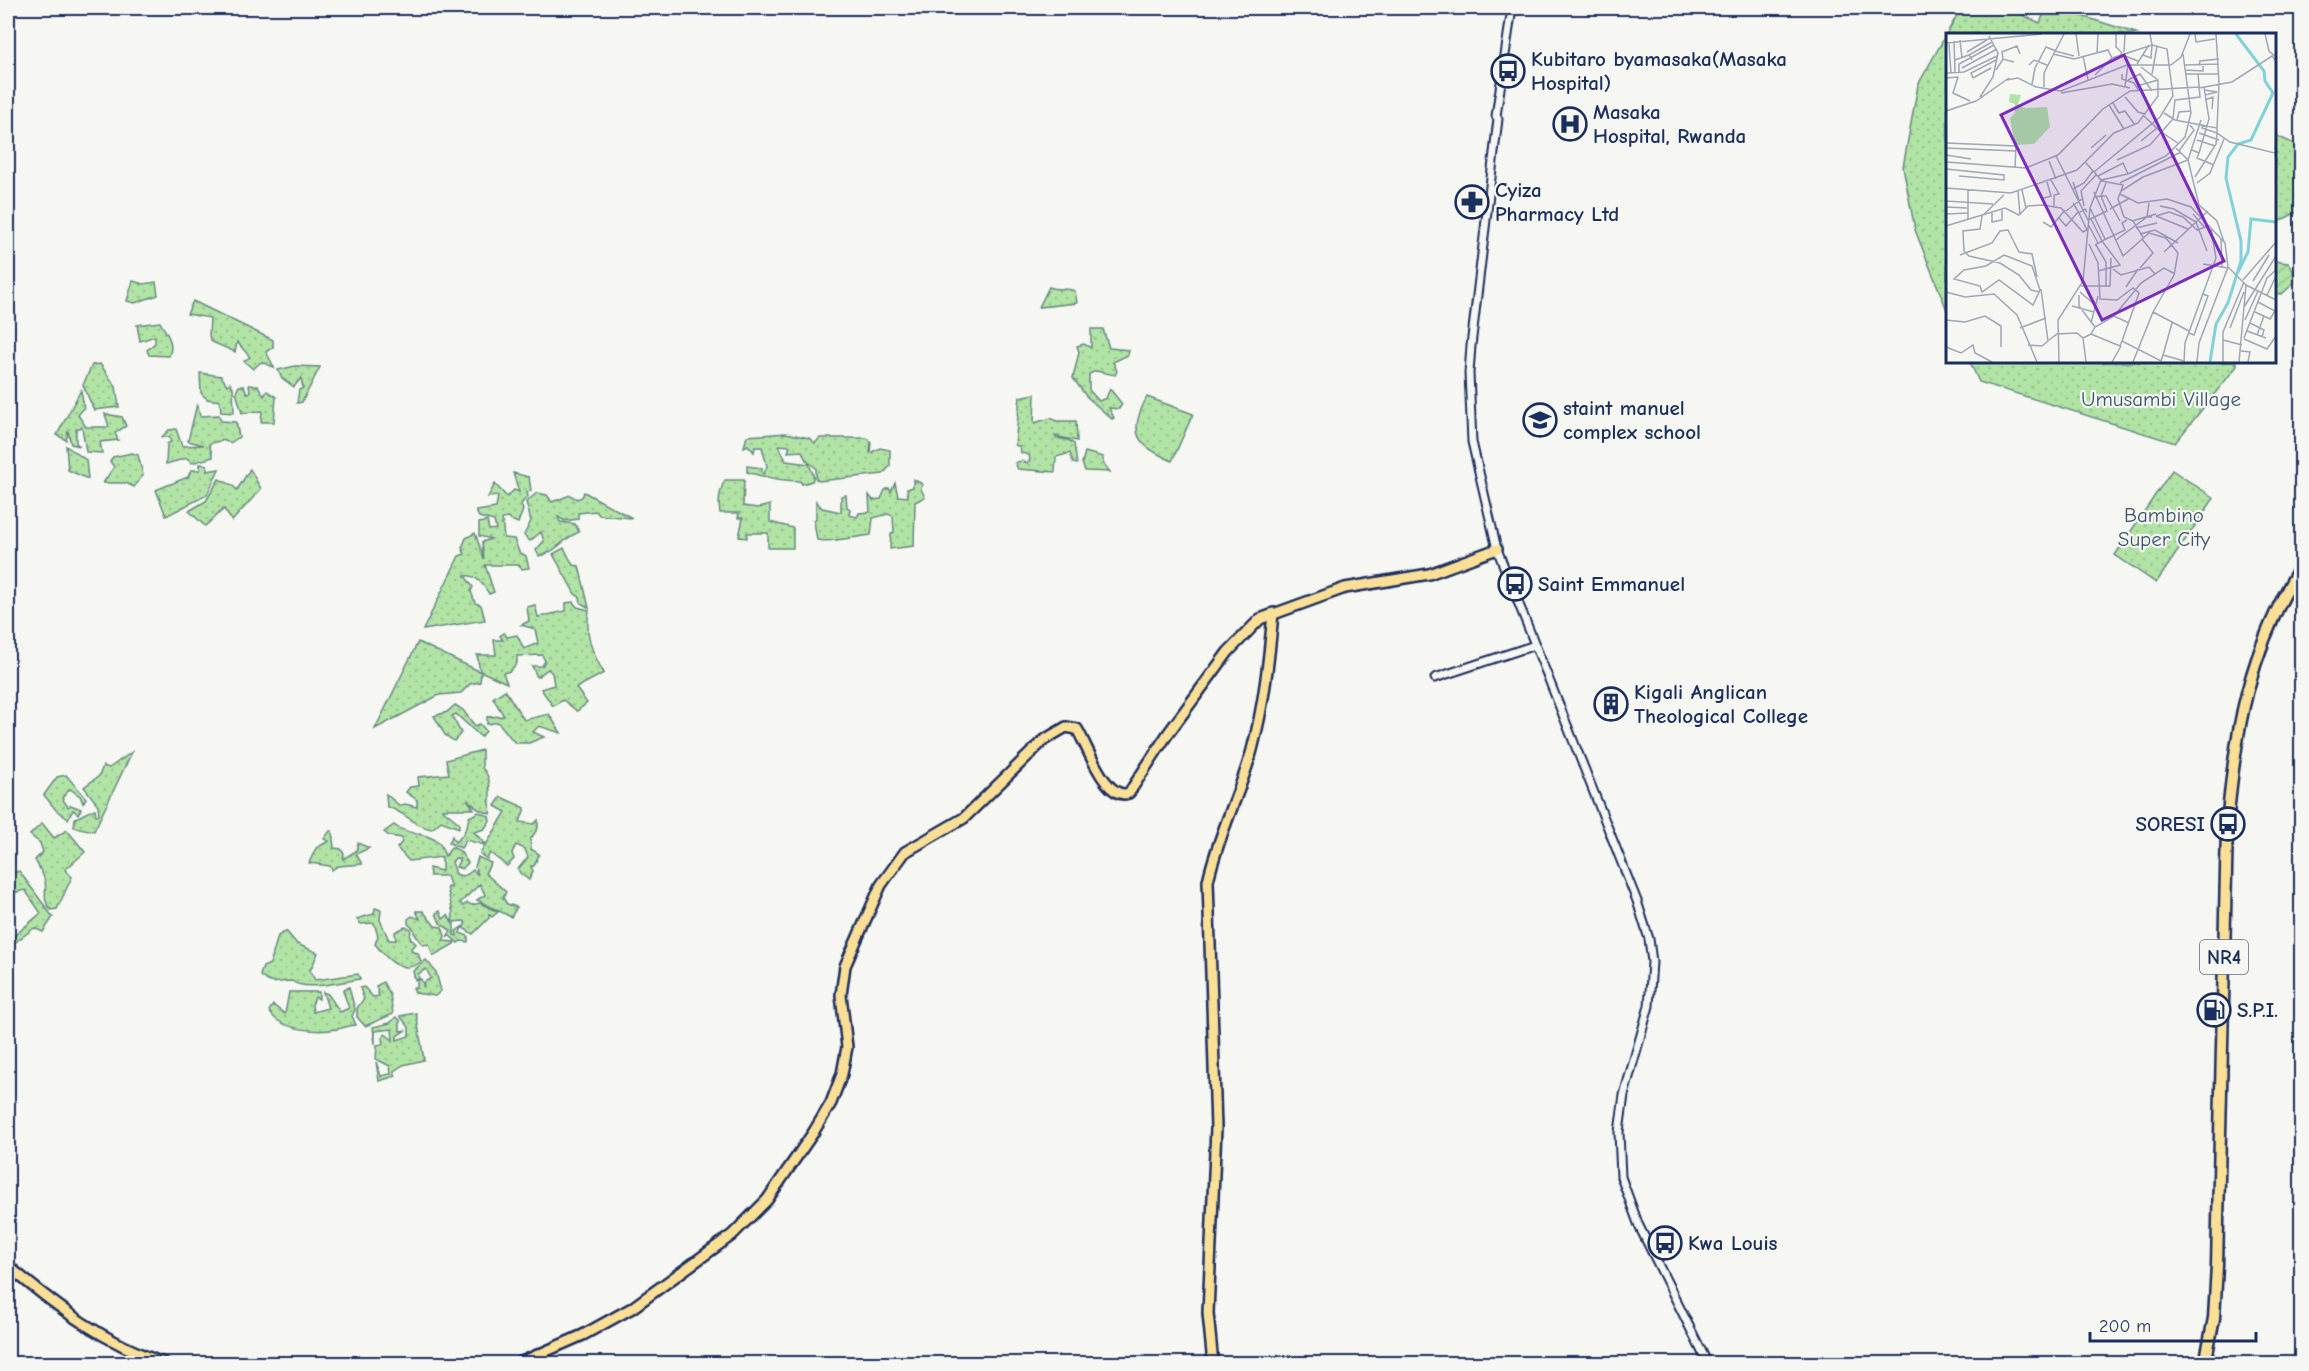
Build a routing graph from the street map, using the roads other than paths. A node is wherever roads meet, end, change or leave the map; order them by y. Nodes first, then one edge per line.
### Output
1 (1512, 8) edge
2 (1497, 549) junction
3 (2301, 564) edge
4 (1273, 613) junction
5 (1535, 645) junction
6 (1435, 678) dead end
7 (8, 1266) edge
8 (166, 1364) edge
9 (517, 1364) edge
10 (1214, 1364) edge
11 (1708, 1364) edge
12 (2205, 1364) edge

1 - 2 street
2 - 4 main road
2 - 5 street
3 - 12 highway, NR4
4 - 9 main road
4 - 10 main road
5 - 6 street
5 - 11 street
7 - 8 main road

